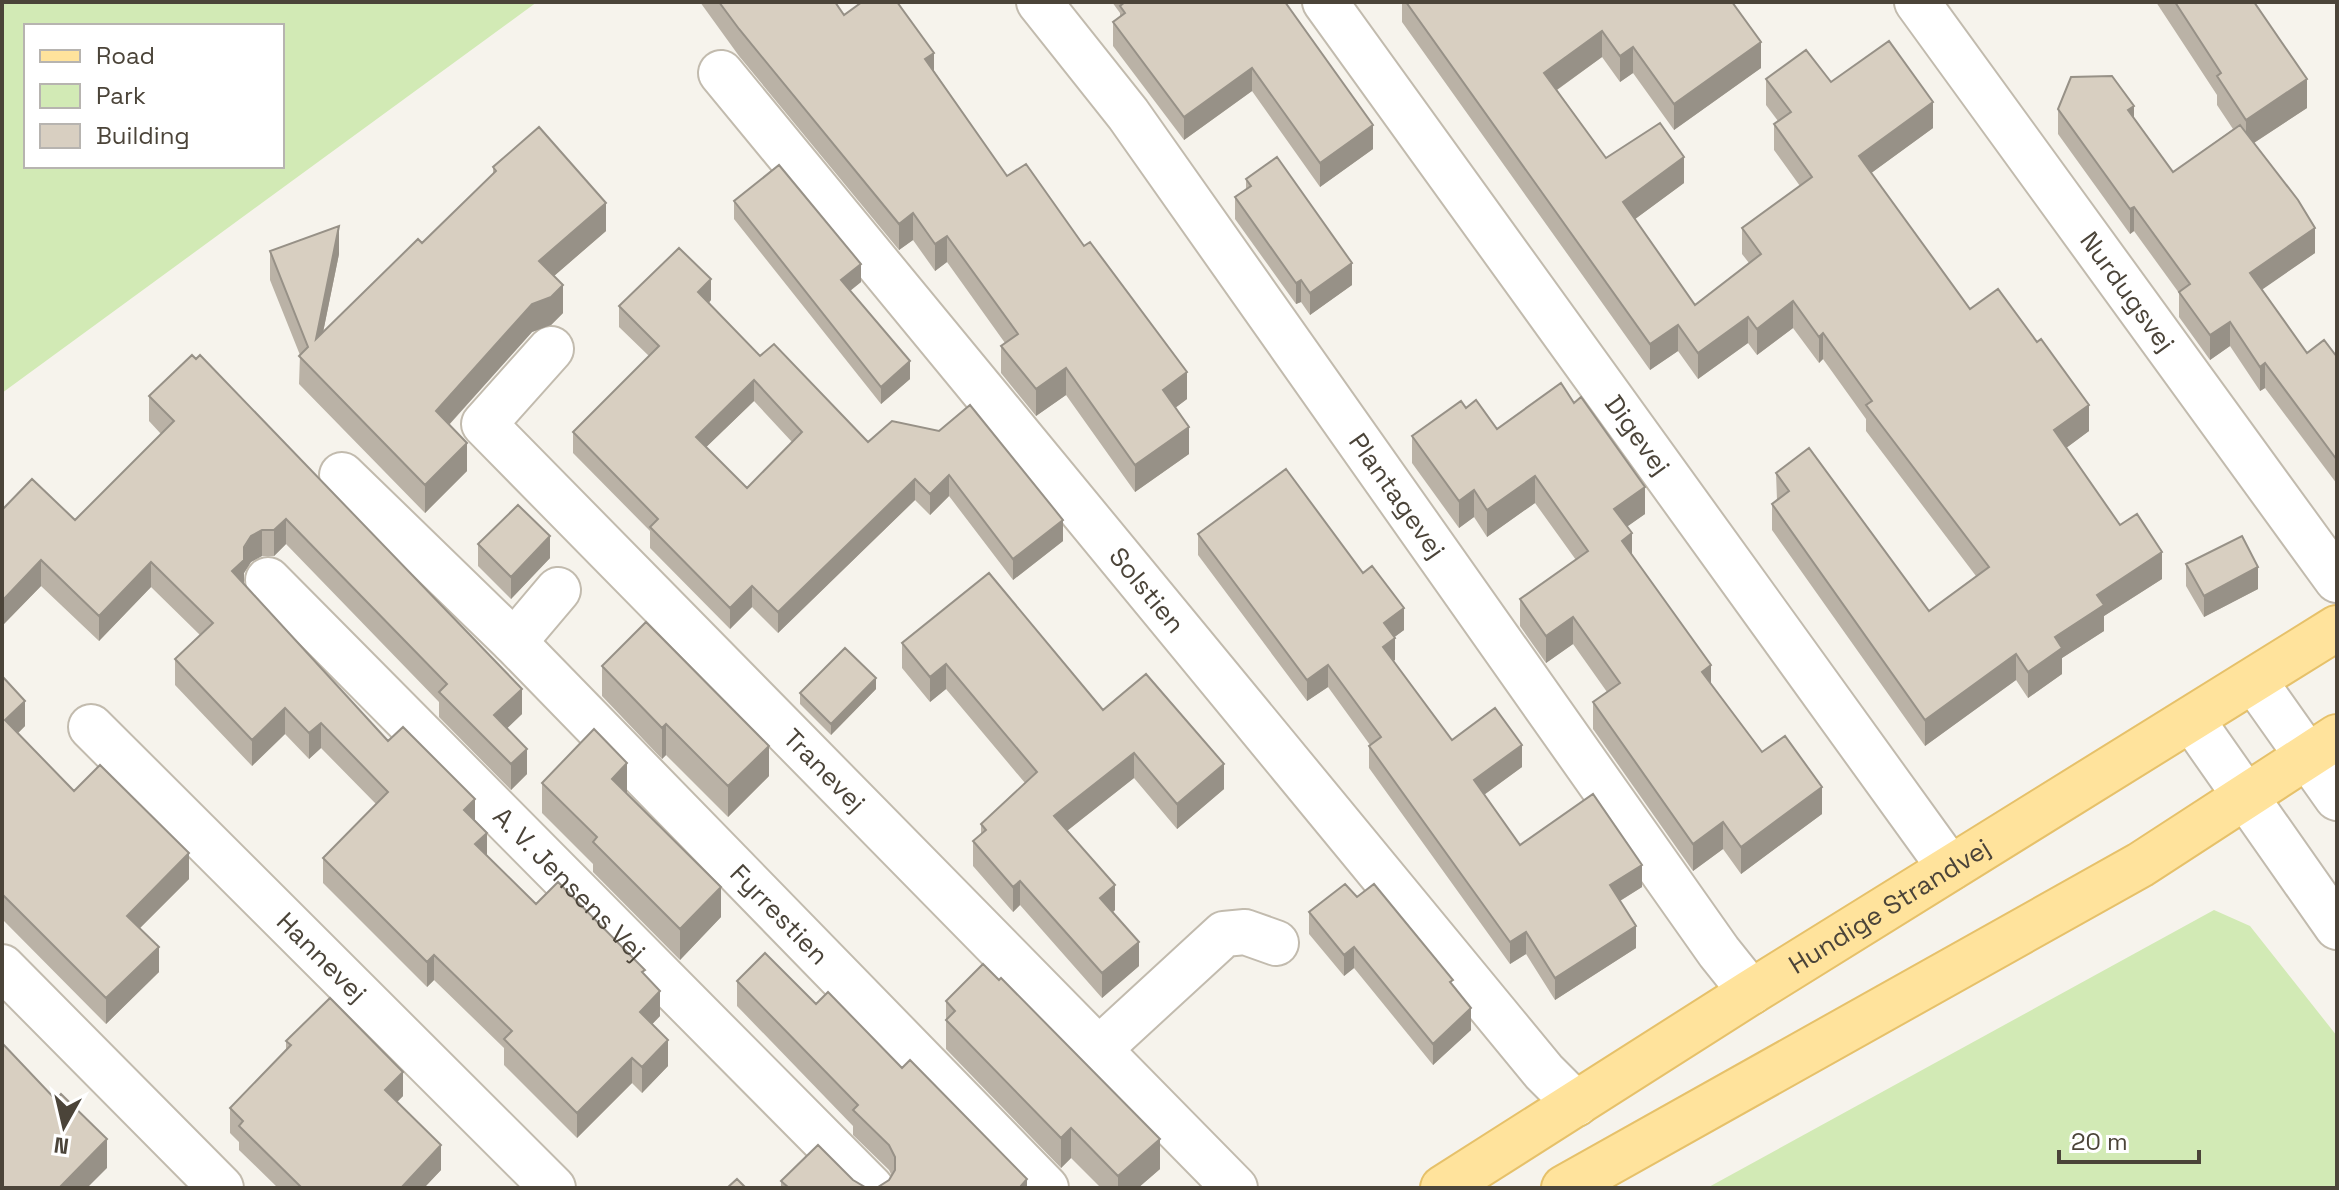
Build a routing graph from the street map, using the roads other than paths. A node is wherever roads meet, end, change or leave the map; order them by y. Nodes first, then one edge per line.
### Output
1 (1039, 2) edge
2 (1325, 2) edge
3 (1917, 2) edge
4 (721, 73) dead end
5 (551, 349) dead end
6 (342, 475) dead end
7 (268, 580) dead end
8 (2337, 580) edge
9 (558, 590) dead end
10 (2337, 628) edge
11 (514, 642) junction
12 (2255, 682) junction
13 (2192, 720) junction
14 (91, 727) dead end
15 (2322, 747) edge
16 (2245, 796) junction
17 (2337, 798) edge
18 (1950, 868) junction
19 (2337, 927) edge
20 (1276, 943) dead end
21 (2, 967) edge
22 (1751, 992) junction
23 (1099, 1049) junction
24 (1576, 1104) junction
25 (221, 1188) edge
26 (553, 1188) edge
27 (871, 1188) edge
28 (1046, 1188) edge
29 (1235, 1188) edge
30 (1443, 1188) edge
31 (1564, 1188) edge

1 - 22 street, Plantagevej
2 - 18 street, Digevej
3 - 8 street, Nurdugsvej
4 - 24 street, Solstien
5 - 23 street, Tranevej
6 - 11 street, Fyrrestien
7 - 27 street, A. V. Jensens Vej
9 - 11 street
10 - 12 main road, Hundige Strandvej
11 - 28 street, Fyrrestien
12 - 13 main road, Hundige Strandvej
12 - 15 street
13 - 16 street
13 - 18 main road, Hundige Strandvej
14 - 26 street, Hannevej
15 - 16 main road
15 - 17 street
16 - 19 street
16 - 31 main road
18 - 22 main road, Hundige Strandvej
20 - 23 street
21 - 25 street
22 - 24 main road, Hundige Strandvej
23 - 29 street, Tranevej
24 - 30 main road, Hundige Strandvej

